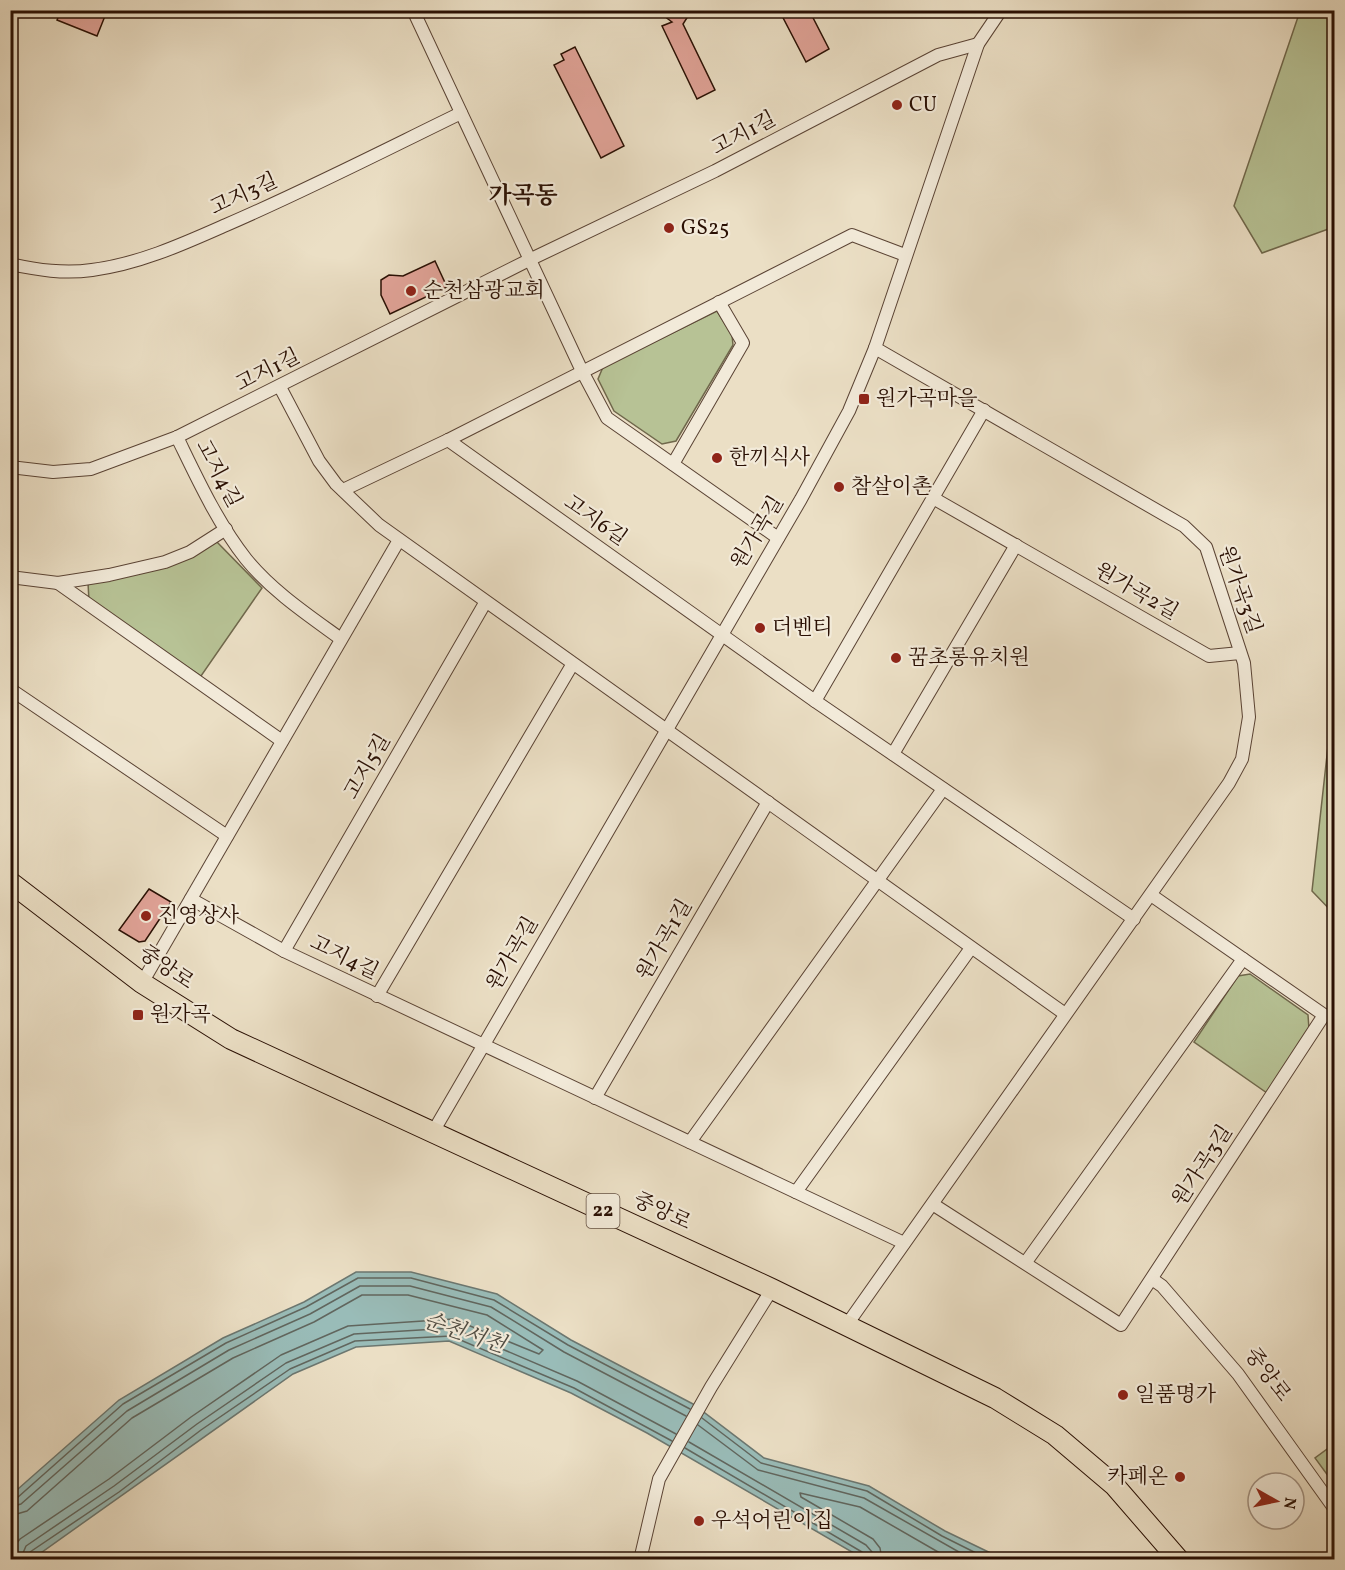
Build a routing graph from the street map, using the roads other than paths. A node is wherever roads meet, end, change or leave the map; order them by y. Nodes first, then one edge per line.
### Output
1 (413, 10) edge
2 (1001, 10) edge
3 (978, 44) junction
4 (461, 113) junction
5 (905, 255) junction
6 (529, 260) junction
7 (10, 264) edge
8 (719, 302) junction
9 (875, 348) junction
10 (582, 371) junction
11 (279, 387) junction
12 (984, 410) junction
13 (177, 437) junction
14 (448, 440) junction
15 (673, 464) junction
16 (10, 467) edge
17 (343, 490) junction
18 (933, 498) junction
19 (226, 530) junction
20 (778, 538) junction
21 (399, 540) junction
22 (1016, 545) junction
23 (10, 577) edge
24 (58, 583) junction
25 (485, 603) junction
26 (720, 633) junction
27 (341, 639) junction
28 (1240, 653) junction
29 (572, 664) junction
30 (10, 689) edge
31 (815, 701) junction
32 (666, 728) junction
33 (282, 741) junction
34 (892, 754) junction
35 (943, 789) junction
36 (768, 802) junction
37 (227, 836) junction
38 (878, 881) junction
39 (10, 882) edge
40 (1151, 895) junction
41 (191, 899) junction
42 (1134, 920) junction
43 (971, 948) junction
44 (284, 951) junction
45 (1244, 959) junction
46 (142, 983) junction
47 (377, 996) junction
48 (1065, 1014) junction
49 (483, 1046) junction
50 (595, 1098) junction
51 (433, 1132) junction
52 (690, 1142) junction
53 (796, 1192) junction
54 (934, 1205) junction
55 (904, 1243) junction
56 (1026, 1262) junction
57 (1152, 1279) junction
58 (772, 1290) junction
59 (846, 1326) junction
60 (1335, 1508) edge
61 (640, 1560) edge
62 (1179, 1560) edge

1 - 4 street
2 - 3 street, 원가곡길
3 - 5 street, 원가곡길
3 - 6 street, 고지1길
4 - 6 street
4 - 7 street, 고지3길
5 - 8 street
5 - 9 street, 원가곡길
6 - 10 street
6 - 11 street, 고지1길
8 - 10 street
8 - 15 street
9 - 12 street, 원가곡3길
9 - 20 street, 원가곡길
10 - 14 street
10 - 15 street
11 - 13 street, 고지1길
11 - 17 street
12 - 18 street
12 - 28 street, 원가곡3길
13 - 16 street, 고지1길
13 - 19 street, 고지4길
14 - 17 street
14 - 26 street, 고지6길
15 - 20 street
17 - 21 street
18 - 22 street, 원가곡2길
18 - 31 street
19 - 24 street, 고지4길
19 - 27 street, 고지4길
20 - 26 street, 원가곡길
21 - 25 street
21 - 27 street
22 - 28 street, 원가곡2길
22 - 34 street
23 - 24 street, 고지4길
24 - 33 street, 고지4길
25 - 29 street
25 - 44 street, 고지5길
26 - 31 street
26 - 32 street, 원가곡길
27 - 33 street
28 - 40 street, 원가곡3길
29 - 32 street
29 - 47 street
30 - 37 street
31 - 34 street
32 - 36 street
32 - 49 street, 원가곡길
33 - 37 street
34 - 35 street
35 - 38 street
35 - 42 street
36 - 38 street
36 - 50 street, 원가곡1길
37 - 41 street
38 - 43 street
38 - 52 street
39 - 46 main road, 중앙로 / 22
40 - 42 street, 원가곡3길
40 - 45 street, 원가곡3길
41 - 44 street, 고지4길
41 - 46 street
42 - 48 street, 원가곡3길
43 - 48 street
43 - 53 street
44 - 47 street, 고지4길
45 - 56 street
45 - 57 street, 원가곡3길
46 - 51 main road, 중앙로 / 22
47 - 49 street, 고지4길
48 - 54 street, 원가곡3길
49 - 50 street
49 - 51 street, 원가곡길
50 - 52 street
51 - 58 main road, 중앙로 / 22
52 - 53 street
53 - 55 street
54 - 55 street, 원가곡3길
54 - 56 street, 원가곡3길
55 - 59 street, 원가곡3길
56 - 57 street, 원가곡3길
57 - 60 street, 중앙로
58 - 59 main road, 중앙로 / 22
58 - 61 street
59 - 62 main road, 중앙로 / 22

